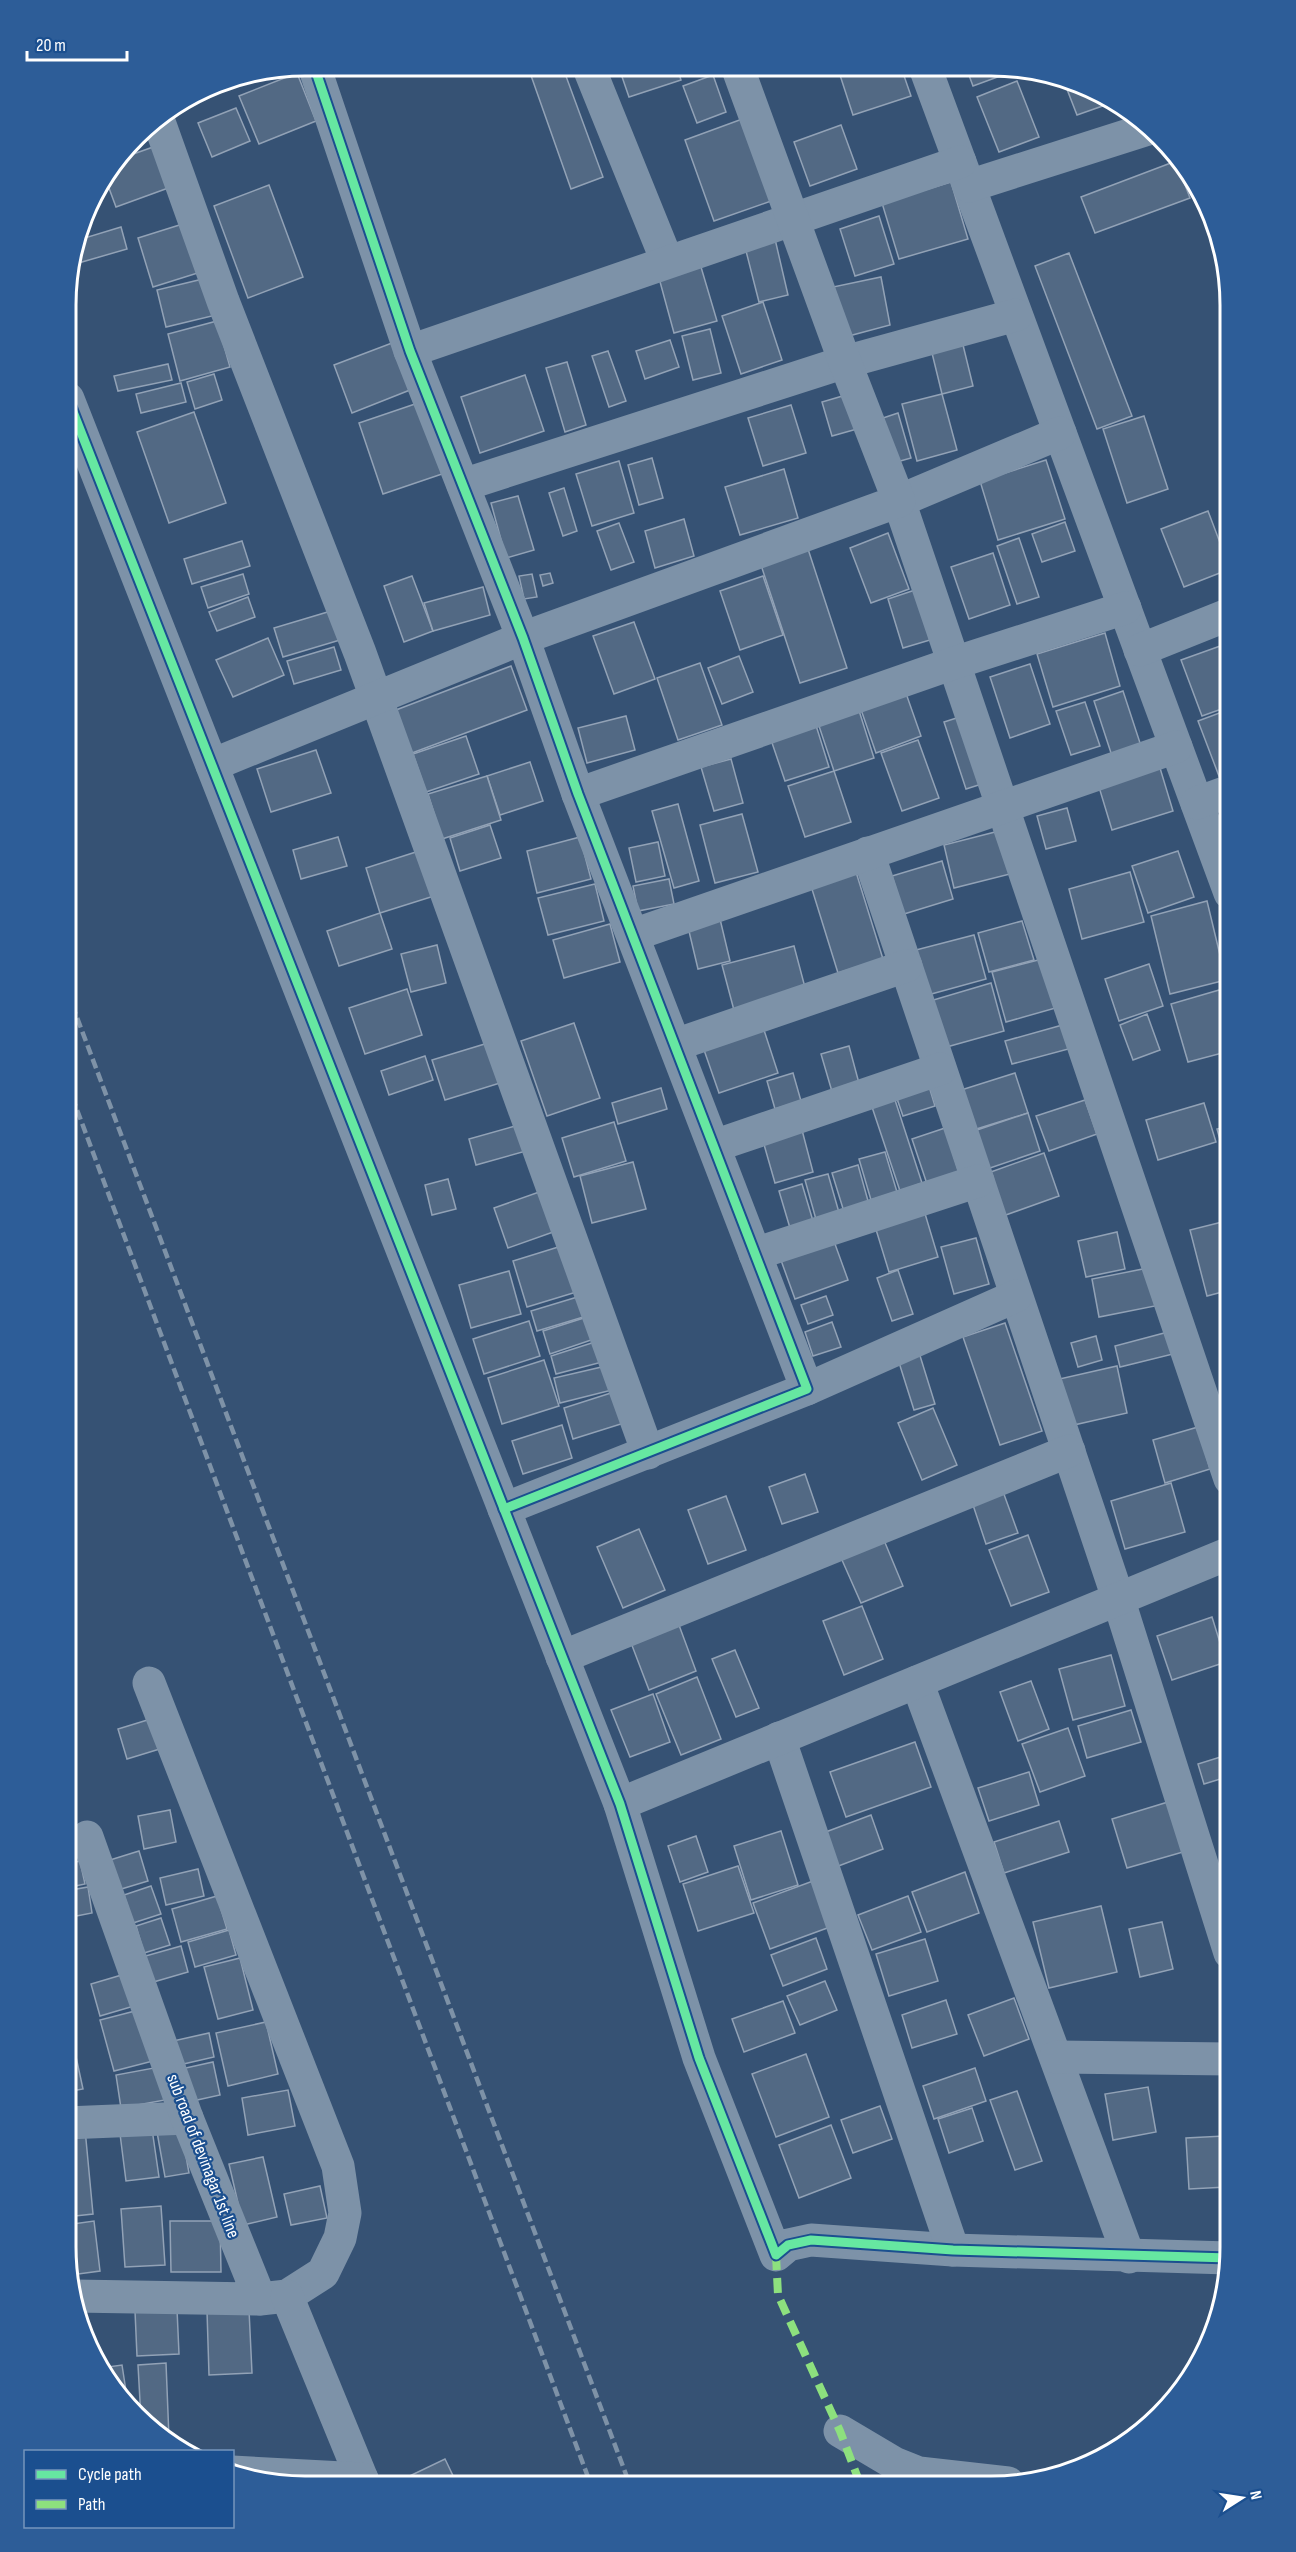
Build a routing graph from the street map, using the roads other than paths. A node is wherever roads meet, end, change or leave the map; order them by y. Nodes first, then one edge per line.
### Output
1 (317, 76) edge
2 (592, 76) edge
3 (741, 76) edge
4 (928, 76) edge
5 (161, 128) edge
6 (1139, 131) edge
7 (964, 174) junction
8 (792, 218) junction
9 (667, 261) junction
10 (1016, 315) junction
11 (410, 351) junction
12 (845, 362) junction
13 (76, 419) edge
14 (1060, 433) junction
15 (463, 485) junction
16 (899, 501) junction
17 (1125, 608) junction
18 (1220, 618) edge
19 (523, 638) junction
20 (1140, 650) junction
21 (954, 663) junction
22 (376, 697) junction
23 (1176, 747) junction
24 (212, 765) junction
25 (578, 794) junction
26 (1220, 795) edge
27 (1197, 803) junction
28 (1003, 807) junction
29 (868, 853) junction
30 (1220, 866) edge
31 (633, 935) junction
32 (906, 966) junction
33 (675, 1045) junction
34 (940, 1069) junction
35 (714, 1146) junction
36 (978, 1180) junction
37 (755, 1254) junction
38 (1016, 1296) junction
39 (807, 1389) junction
40 (1220, 1449) edge
41 (1069, 1451) junction
42 (648, 1453) junction
43 (504, 1509) junction
44 (1220, 1556) edge
45 (1118, 1598) junction
46 (562, 1658) junction
47 (917, 1682) junction
48 (149, 1683) dead end
49 (779, 1738) junction
50 (620, 1804) junction
51 (87, 1837) dead end
52 (1220, 1921) edge
53 (1056, 2057) junction
54 (1220, 2059) edge
55 (187, 2118) junction
56 (76, 2123) edge
57 (953, 2250) junction
58 (1129, 2257) junction
59 (1219, 2258) edge
60 (82, 2296) edge
61 (273, 2297) junction
62 (840, 2431) dead end
63 (361, 2476) edge
64 (946, 2476) edge

1 - 11 street
2 - 9 street
3 - 8 street
4 - 7 street
5 - 22 street
6 - 7 street
7 - 8 street
7 - 10 street
8 - 9 street
8 - 12 street
9 - 11 street
10 - 12 street
10 - 14 street
11 - 15 street
12 - 15 street
12 - 16 street
13 - 24 street
14 - 16 street
14 - 17 street
15 - 19 street
16 - 19 street
16 - 21 street
17 - 20 street
17 - 21 street
18 - 20 street
19 - 22 street
19 - 25 street
20 - 23 street
21 - 25 street
21 - 28 street
22 - 24 street
22 - 42 street
23 - 27 street
23 - 28 street
24 - 43 street
25 - 31 street
26 - 27 street
27 - 30 street
28 - 29 street
28 - 40 street
29 - 31 street
29 - 32 street
31 - 33 street
32 - 33 street
32 - 34 street
33 - 35 street
34 - 35 street
34 - 36 street
35 - 37 street
36 - 37 street
36 - 38 street
37 - 39 street
38 - 39 street
38 - 41 street
39 - 42 street
41 - 45 street
41 - 46 street
42 - 43 street
43 - 46 street
44 - 45 street
45 - 47 street
45 - 52 street
46 - 50 street
47 - 49 street
47 - 53 street
48 - 61 street
49 - 50 street
49 - 57 street
50 - 57 street
51 - 55 street, sub road of devinagar 1st line
53 - 54 street
53 - 58 street
55 - 56 street
55 - 61 street, sub road of devinagar 1st line
57 - 58 street
58 - 59 street
60 - 61 street
61 - 63 street, sub road of devinagar 1st line
62 - 64 street

